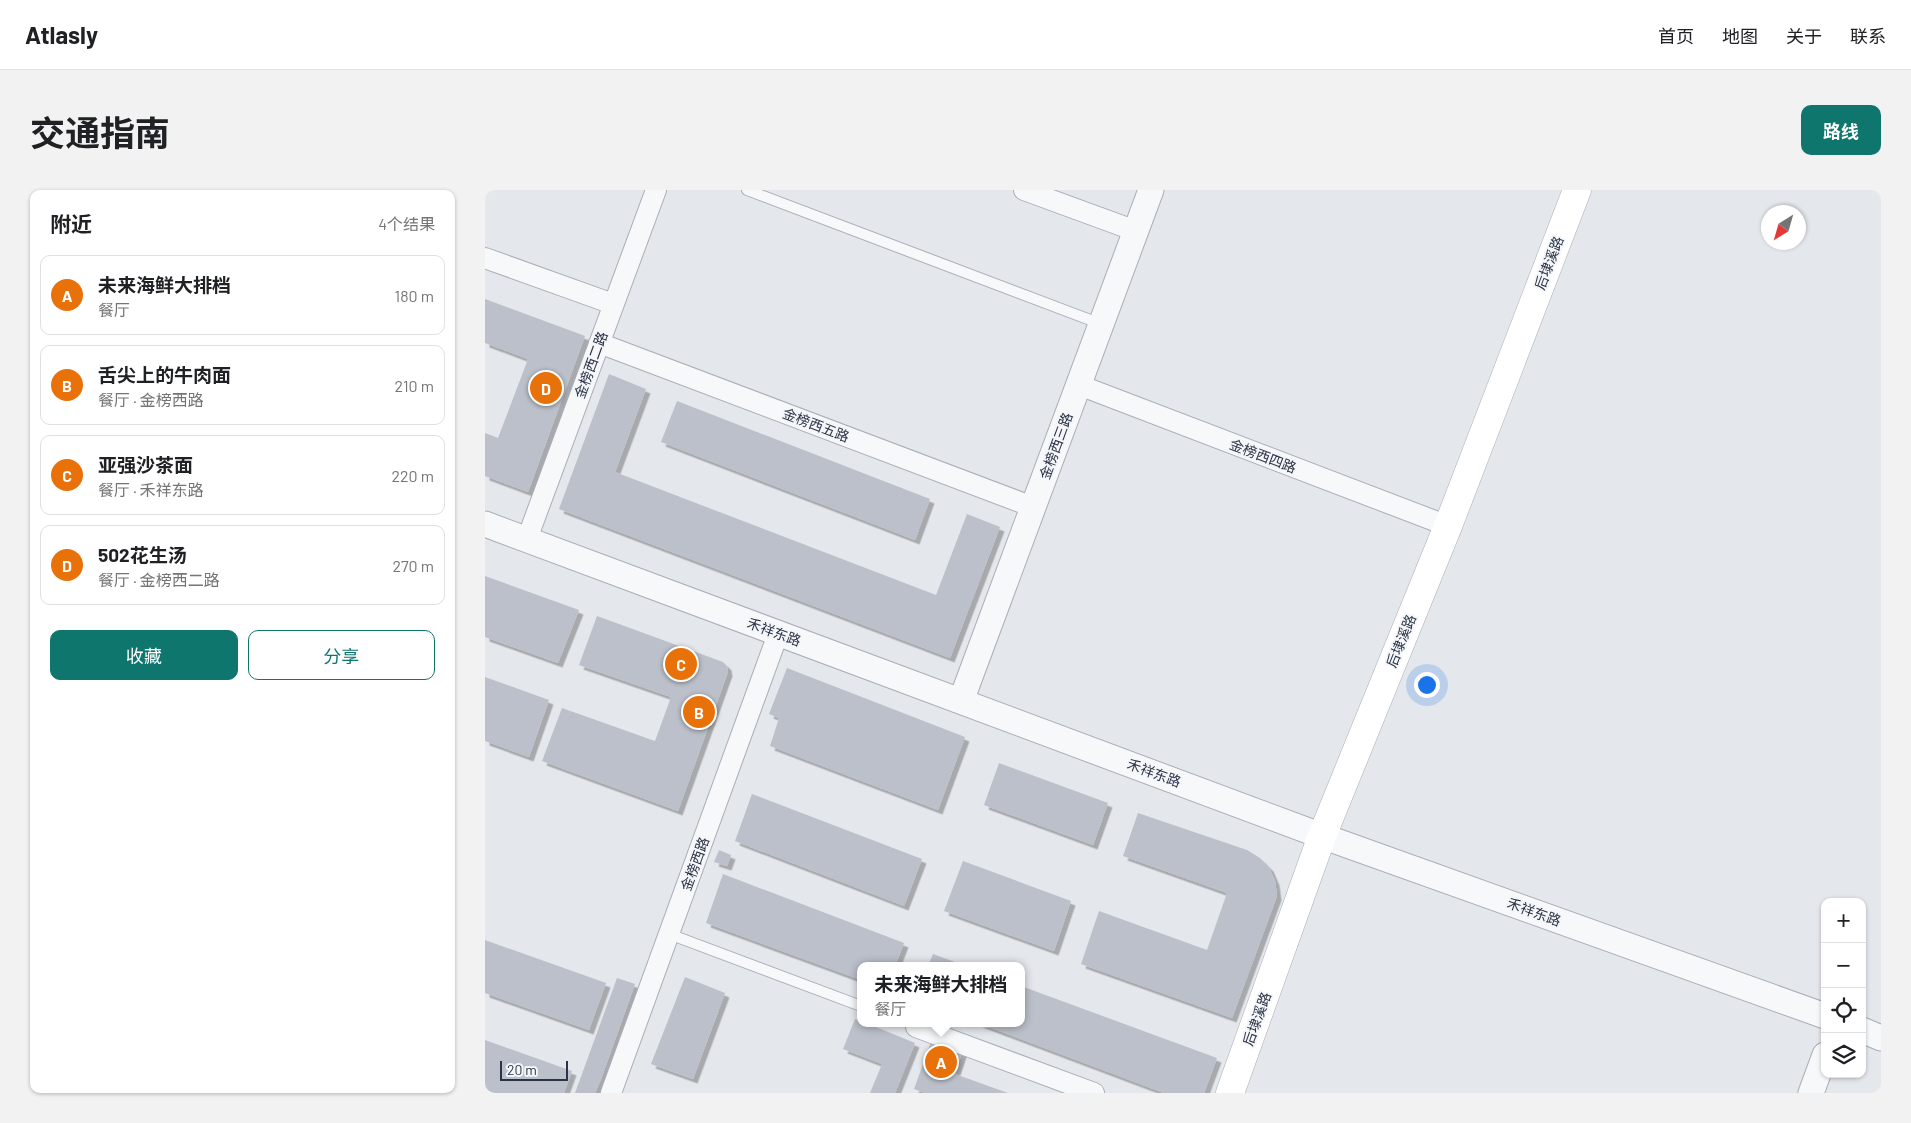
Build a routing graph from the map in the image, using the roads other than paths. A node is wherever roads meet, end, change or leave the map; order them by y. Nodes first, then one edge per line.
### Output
1 (656, 190) edge
2 (747, 190) edge
3 (1024, 190) edge
4 (1151, 190) edge
5 (1577, 190) edge
6 (1136, 231) junction
7 (485, 258) edge
8 (613, 304) junction
9 (1101, 324) junction
10 (599, 343) junction
11 (1079, 385) junction
12 (1033, 507) junction
13 (485, 524) edge
14 (1447, 526) junction
15 (527, 539) junction
16 (778, 634) junction
17 (961, 701) junction
18 (1322, 836) junction
19 (669, 934) junction
20 (857, 1004) edge
21 (1821, 1015) edge
22 (917, 1027) edge
23 (1866, 1032) edge
24 (1881, 1038) edge
25 (1821, 1066) edge
26 (611, 1093) edge
27 (1094, 1093) edge
28 (1230, 1093) edge
29 (1811, 1093) edge

1 - 8 street, 金榜西二路
2 - 9 lane
3 - 6 street
4 - 6 street, 金榜西三路
5 - 14 main road, 后埭溪路
6 - 9 street, 金榜西三路
7 - 8 street
8 - 10 street, 金榜西二路
9 - 11 street, 金榜西三路
10 - 12 street, 金榜西五路
10 - 15 street, 金榜西二路
11 - 12 street, 金榜西三路
11 - 14 street, 金榜西四路
12 - 17 street, 金榜西三路
13 - 15 street, 禾祥东路
14 - 18 main road, 后埭溪路
15 - 16 street, 禾祥东路
16 - 17 street, 禾祥东路
16 - 19 street, 金榜西路
17 - 18 street, 禾祥东路
18 - 21 street, 禾祥东路
18 - 28 main road, 后埭溪路
19 - 20 lane
19 - 26 street, 金榜西路
22 - 27 street
23 - 24 street
25 - 29 street

